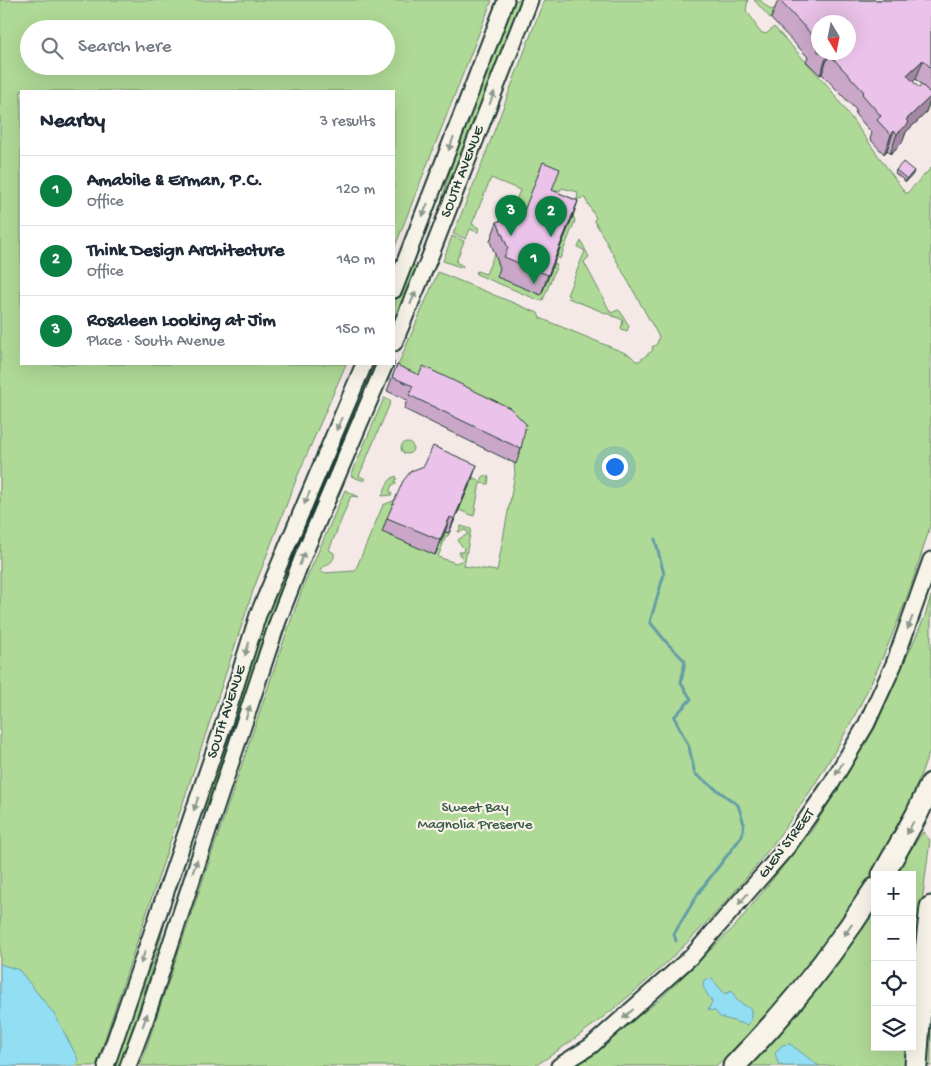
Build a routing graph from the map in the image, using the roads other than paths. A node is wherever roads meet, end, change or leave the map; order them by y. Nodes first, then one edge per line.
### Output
1 (506, 0) edge
2 (530, 0) edge
3 (395, 287) edge
4 (395, 341) edge
5 (364, 365) edge
6 (385, 365) edge
7 (931, 560) edge
8 (931, 784) edge
9 (885, 871) edge
10 (871, 895) edge
11 (931, 907) edge
12 (106, 1066) edge
13 (128, 1066) edge
14 (559, 1066) edge
15 (734, 1066) edge
16 (916, 1066) edge

1 -> 3 street, SOUTH AVENUE
4 -> 2 street, SOUTH AVENUE
5 -> 12 street, SOUTH AVENUE
13 -> 6 street, SOUTH AVENUE
7 -> 14 street, GLEN STREET
8 -> 9 highway
10 -> 15 highway
11 - 16 highway

